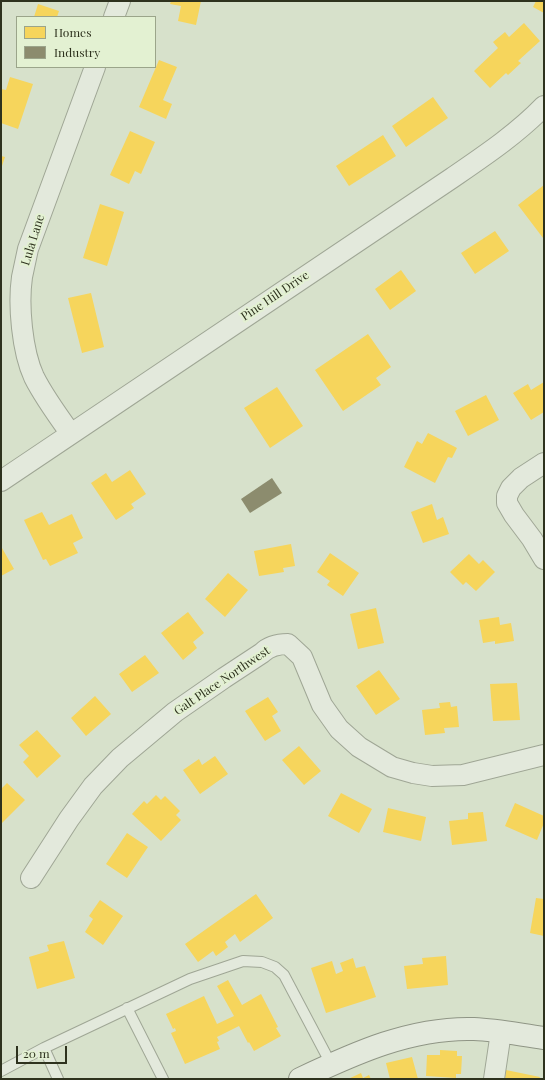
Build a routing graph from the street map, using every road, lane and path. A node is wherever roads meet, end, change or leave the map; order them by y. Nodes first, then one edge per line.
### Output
1 (120, 1) edge
2 (114, 16) edge
3 (95, 68) edge
4 (544, 106) edge
5 (71, 434) junction
6 (544, 463) edge
7 (1, 481) edge
8 (544, 559) edge
9 (544, 755) edge
10 (31, 878) dead end
11 (127, 1008) junction
12 (502, 1032) junction
13 (544, 1038) edge
14 (44, 1048) junction
15 (331, 1064) junction
16 (1, 1071) edge
17 (58, 1079) edge
18 (163, 1079) edge
19 (300, 1079) edge
20 (494, 1079) edge

1 - 2 street
3 - 5 street, Lula Lane
4 - 5 street, Pine Hill Drive
5 - 7 street, Pine Hill Drive
6 - 8 street
9 - 10 street, Galt Place Northwest
11 - 14 lane
11 - 15 lane
11 - 18 lane
12 - 13 main road
12 - 15 main road
12 - 20 street
14 - 16 lane
14 - 17 lane
15 - 19 main road

